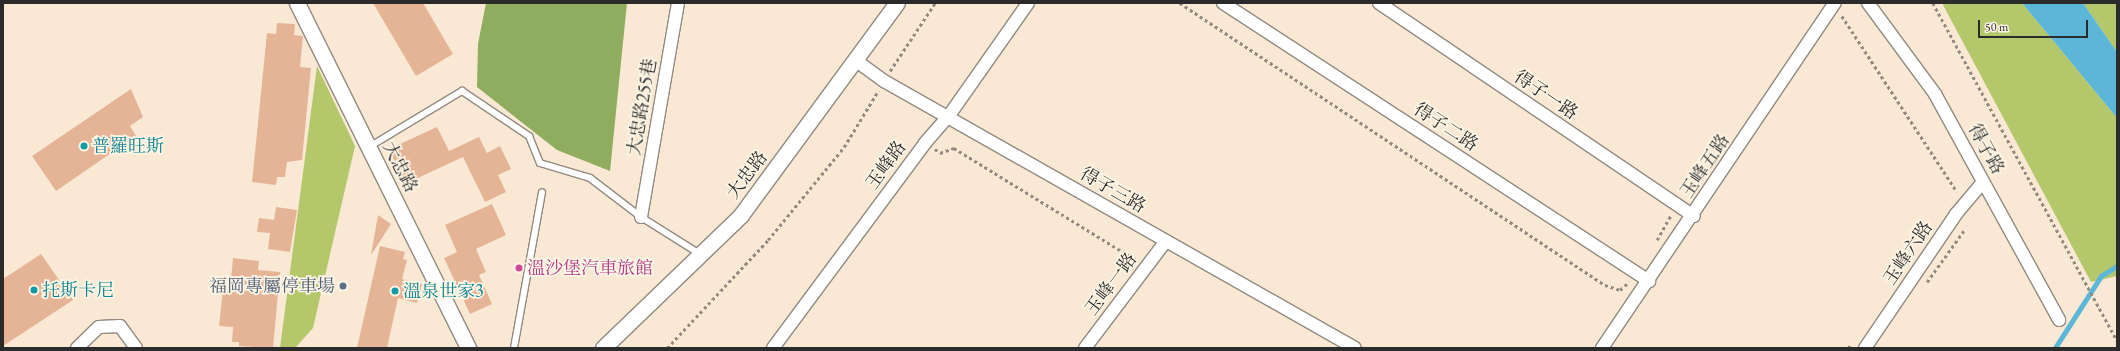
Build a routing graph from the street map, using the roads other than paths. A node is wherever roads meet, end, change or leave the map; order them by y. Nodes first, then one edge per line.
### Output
1 (297, 3) edge
2 (678, 3) edge
3 (897, 3) edge
4 (1028, 3) edge
5 (1223, 3) edge
6 (1379, 3) edge
7 (1868, 3) edge
8 (1835, 4) edge
9 (855, 60) junction
10 (948, 117) junction
11 (369, 147) junction
12 (1983, 182) junction
13 (542, 192) dead end
14 (1694, 216) junction
15 (641, 217) junction
16 (1166, 241) junction
17 (701, 255) junction
18 (1649, 281) junction
19 (2059, 320) dead end
20 (77, 348) edge
21 (136, 348) edge
22 (468, 348) edge
23 (514, 348) edge
24 (603, 348) edge
25 (773, 348) edge
26 (1085, 348) edge
27 (1355, 348) edge
28 (1602, 348) edge
29 (1865, 348) edge

1 - 11 street, 大忠路
2 - 15 street, 大忠路255巷
3 - 9 street, 大忠路
4 - 10 street, 玉峰路
5 - 18 street, 得子二路
6 - 14 street, 得子一路
7 - 12 street, 得子路
8 - 14 street, 玉峰五路
9 - 10 street, 得子三路
9 - 17 street, 大忠路
10 - 16 street, 得子三路
10 - 25 street, 玉峰路
11 - 15 lane
11 - 22 street, 大忠路
12 - 19 street, 得子路
12 - 29 street, 玉峰六路
13 - 23 lane
14 - 18 street, 玉峰五路
15 - 17 lane
16 - 26 street, 玉峰一路
16 - 27 street, 得子三路
17 - 24 street, 大忠路
18 - 28 street, 玉峰五路
20 - 21 street

